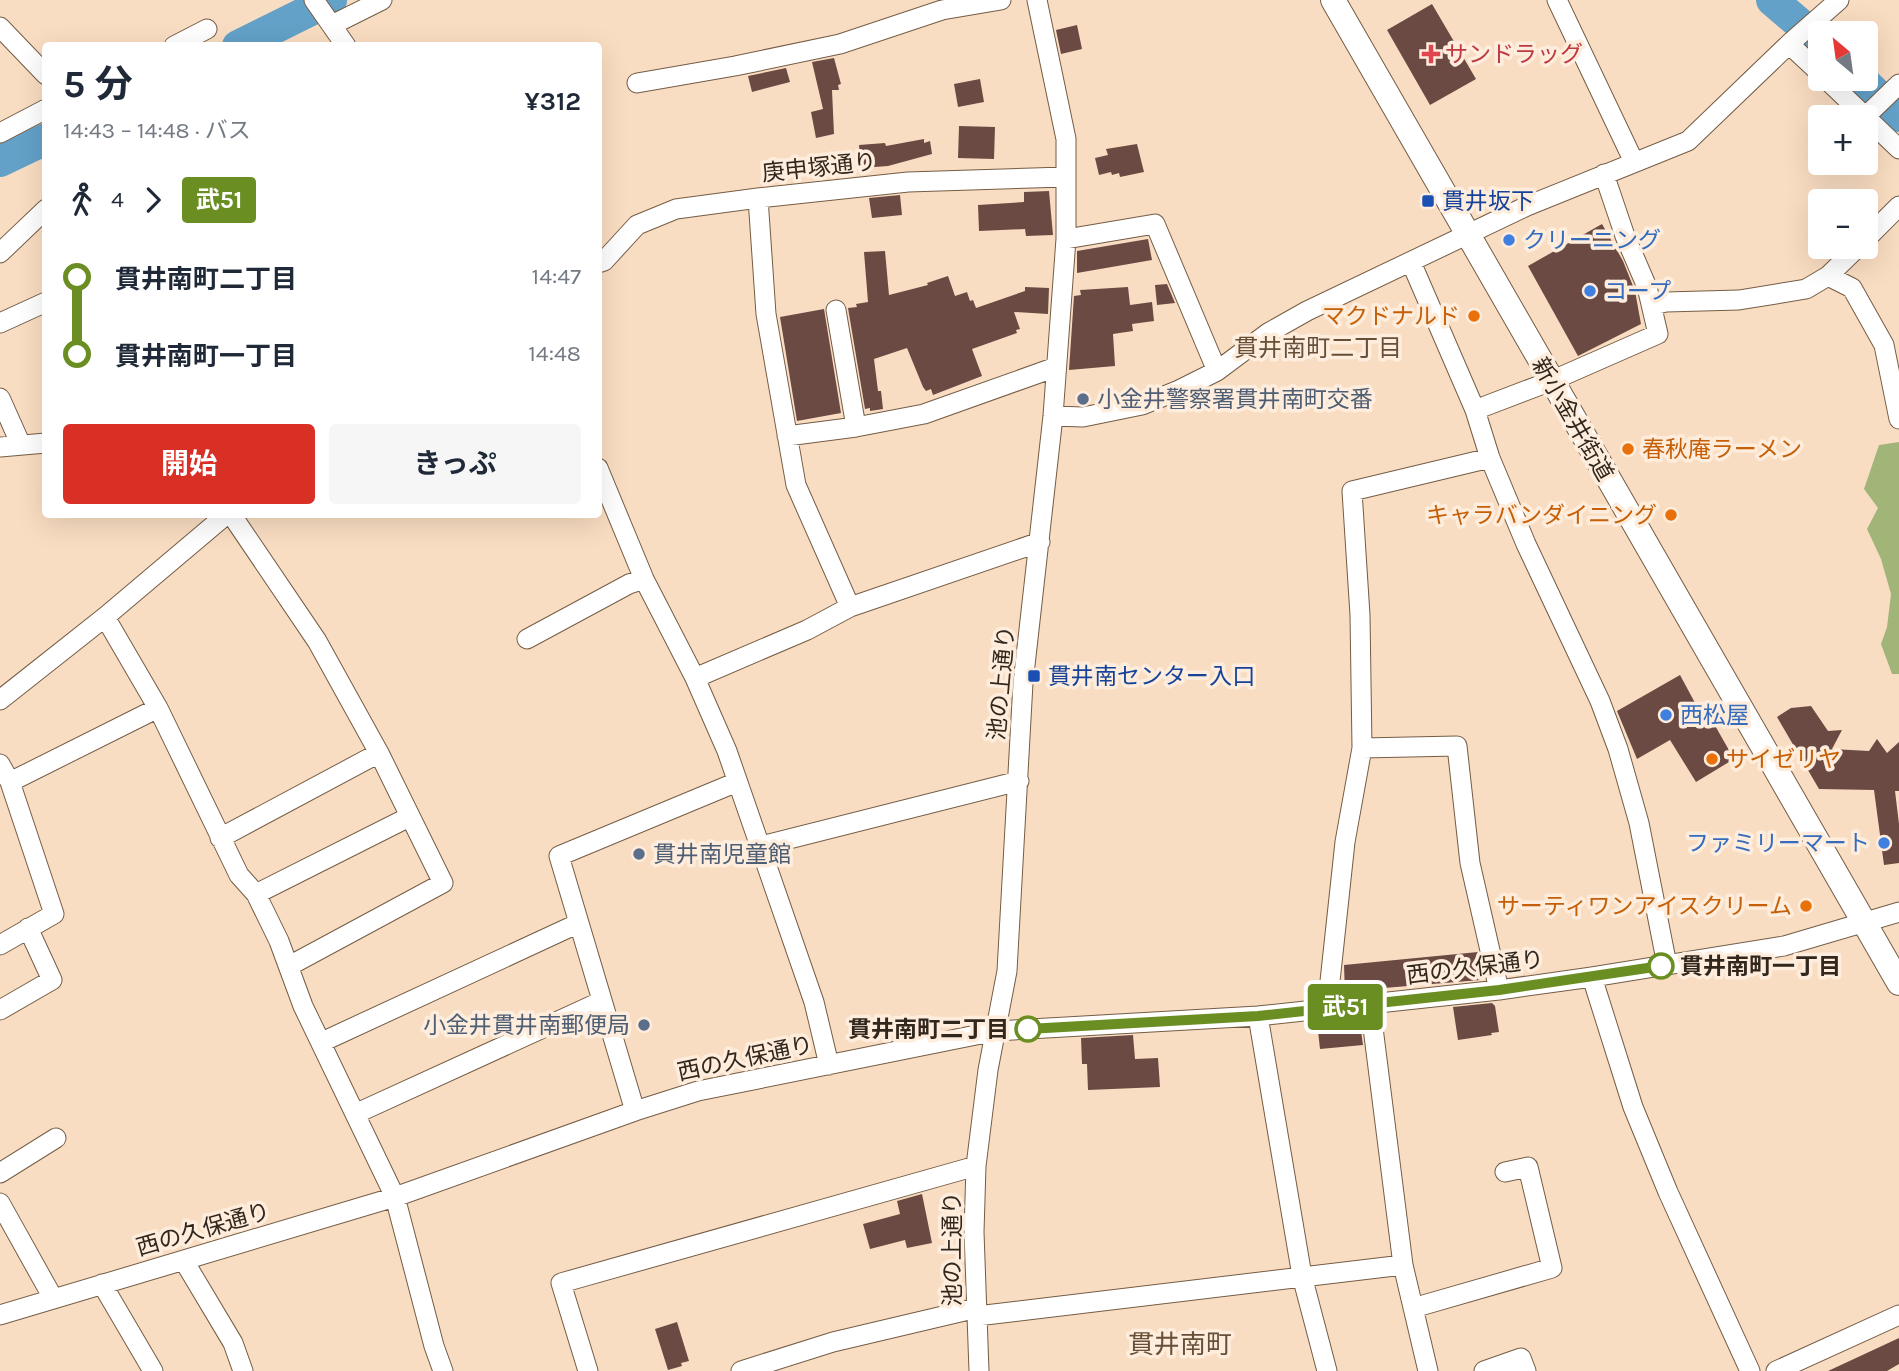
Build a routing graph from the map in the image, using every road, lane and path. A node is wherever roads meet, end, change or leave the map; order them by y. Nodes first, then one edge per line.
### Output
1 (314, 0) edge
2 (382, 0) edge
3 (1001, 0) edge
4 (1037, 0) edge
5 (1333, 0) edge
6 (1557, 0) edge
7 (1839, 0) edge
8 (332, 25) junction
9 (0, 27) edge
10 (207, 29) dead end
11 (182, 42) edge
12 (343, 42) edge
13 (1790, 43) junction
14 (1808, 61) edge
15 (42, 71) edge
16 (637, 83) dead end
17 (1898, 85) edge
18 (1840, 91) edge
19 (1857, 105) edge
20 (1877, 105) edge
21 (42, 110) edge
22 (1878, 125) edge
23 (0, 133) edge
24 (1899, 149) edge
25 (1634, 162) junction
26 (1604, 174) junction
27 (1065, 177) junction
28 (758, 198) junction
29 (1899, 206) edge
30 (42, 213) edge
31 (1878, 227) edge
32 (1468, 235) junction
33 (1066, 239) junction
34 (0, 253) edge
35 (1846, 259) edge
36 (602, 262) edge
37 (1412, 262) junction
38 (1828, 276) junction
39 (42, 304) edge
40 (1653, 305) junction
41 (836, 310) dead end
42 (0, 323) edge
43 (1056, 367) junction
44 (1217, 371) junction
45 (1551, 381) junction
46 (0, 398) edge
47 (1475, 410) junction
48 (1053, 416) junction
49 (1899, 419) edge
50 (856, 427) junction
51 (787, 436) junction
52 (42, 443) edge
53 (21, 445) junction
54 (0, 447) edge
55 (1490, 458) junction
56 (602, 478) edge
57 (224, 518) edge
58 (232, 518) edge
59 (1040, 542) junction
60 (644, 579) junction
61 (850, 607) junction
62 (105, 617) junction
63 (527, 639) dead end
64 (695, 678) junction
65 (0, 700) edge
66 (158, 708) junction
67 (1362, 748) junction
68 (379, 753) junction
69 (0, 764) edge
70 (1019, 781) junction
71 (10, 782) junction
72 (737, 782) junction
73 (410, 817) junction
74 (220, 838) junction
75 (761, 846) junction
76 (256, 894) junction
77 (1899, 912) edge
78 (1865, 922) junction
79 (579, 923) junction
80 (28, 928) junction
81 (0, 945) edge
82 (1667, 965) junction
83 (289, 966) junction
84 (1592, 977) junction
85 (1899, 983) edge
86 (1499, 990) junction
87 (602, 1001) junction
88 (1370, 1004) junction
89 (1327, 1009) junction
90 (0, 1010) edge
91 (1258, 1016) junction
92 (996, 1031) junction
93 (322, 1042) junction
94 (830, 1065) junction
95 (635, 1111) junction
96 (355, 1114) junction
97 (56, 1138) dead end
98 (976, 1166) junction
99 (1505, 1172) dead end
100 (0, 1173) edge
101 (395, 1198) junction
102 (0, 1203) edge
103 (184, 1261) junction
104 (1403, 1265) junction
105 (1302, 1276) junction
106 (102, 1284) junction
107 (52, 1298) junction
108 (1413, 1308) junction
109 (977, 1312) junction
110 (0, 1315) edge
111 (1899, 1315) edge
112 (153, 1371) edge
113 (243, 1371) edge
114 (443, 1371) edge
115 (589, 1371) edge
116 (741, 1371) edge
117 (979, 1371) edge
118 (1326, 1371) edge
119 (1428, 1371) edge
120 (1484, 1371) edge
121 (1526, 1371) edge
122 (1750, 1371) edge
123 (1776, 1371) edge

1 - 8 street
2 - 8 street
3 - 16 street
4 - 27 street, 池の上通り
5 - 32 main road, 新小金井街道
6 - 25 street
7 - 13 street
8 - 12 street
9 - 15 street
10 - 11 street
13 - 14 street
13 - 25 street
17 - 20 street
18 - 19 street
21 - 23 street
22 - 24 street
25 - 26 street
26 - 32 street
26 - 40 street
27 - 28 street, 庚申塚通り
27 - 33 street, 池の上通り
28 - 36 street, 庚申塚通り
28 - 51 street
29 - 31 street
30 - 34 street
32 - 37 street
32 - 45 main road, 新小金井街道
33 - 43 street, 池の上通り
33 - 44 street
35 - 38 street
37 - 44 street
37 - 47 street
38 - 40 street
38 - 49 street
39 - 42 street
40 - 45 street
41 - 50 street
43 - 48 street, 池の上通り
43 - 50 street
44 - 48 street
45 - 47 street
45 - 78 main road, 新小金井街道
46 - 53 street
47 - 55 street
48 - 59 street, 池の上通り
50 - 51 street
51 - 61 street
52 - 53 street
53 - 54 street
55 - 67 street
55 - 82 street
56 - 60 street
57 - 62 street
58 - 68 street
59 - 61 street
59 - 70 street, 池の上通り
60 - 63 street
60 - 64 street
61 - 64 street
62 - 65 street
62 - 66 street
64 - 72 street
66 - 71 street
66 - 74 street
67 - 86 street
67 - 89 street
68 - 73 street
68 - 74 street
69 - 71 street
70 - 75 street
70 - 92 street, 池の上通り
71 - 80 street
72 - 75 street
72 - 79 street
73 - 76 street
73 - 83 street
74 - 76 street
75 - 94 street
76 - 83 street
77 - 78 street, 西の久保通り
78 - 82 street, 西の久保通り
78 - 85 main road, 新小金井街道
79 - 87 street
79 - 93 street
80 - 81 street
80 - 90 street
82 - 84 street, 西の久保通り
83 - 93 street
84 - 86 street, 西の久保通り
84 - 122 street
86 - 88 street, 西の久保通り
87 - 95 street
87 - 96 street
88 - 89 street, 西の久保通り
88 - 104 street
89 - 91 street, 西の久保通り
91 - 92 street, 西の久保通り
91 - 105 street
92 - 94 street, 西の久保通り
92 - 98 street, 池の上通り
93 - 96 street
94 - 95 street, 西の久保通り
95 - 101 street, 西の久保通り
96 - 101 street
97 - 100 street
98 - 109 street, 池の上通り
98 - 115 street
99 - 108 street
101 - 103 street, 西の久保通り
101 - 114 street
102 - 107 street
103 - 106 street, 西の久保通り
103 - 113 street
104 - 105 street
104 - 108 street
105 - 109 street
105 - 118 street
106 - 107 street, 西の久保通り
106 - 112 street
107 - 110 street, 西の久保通り
108 - 119 street
109 - 116 street
109 - 117 street, 池の上通り
111 - 123 street
120 - 121 street

